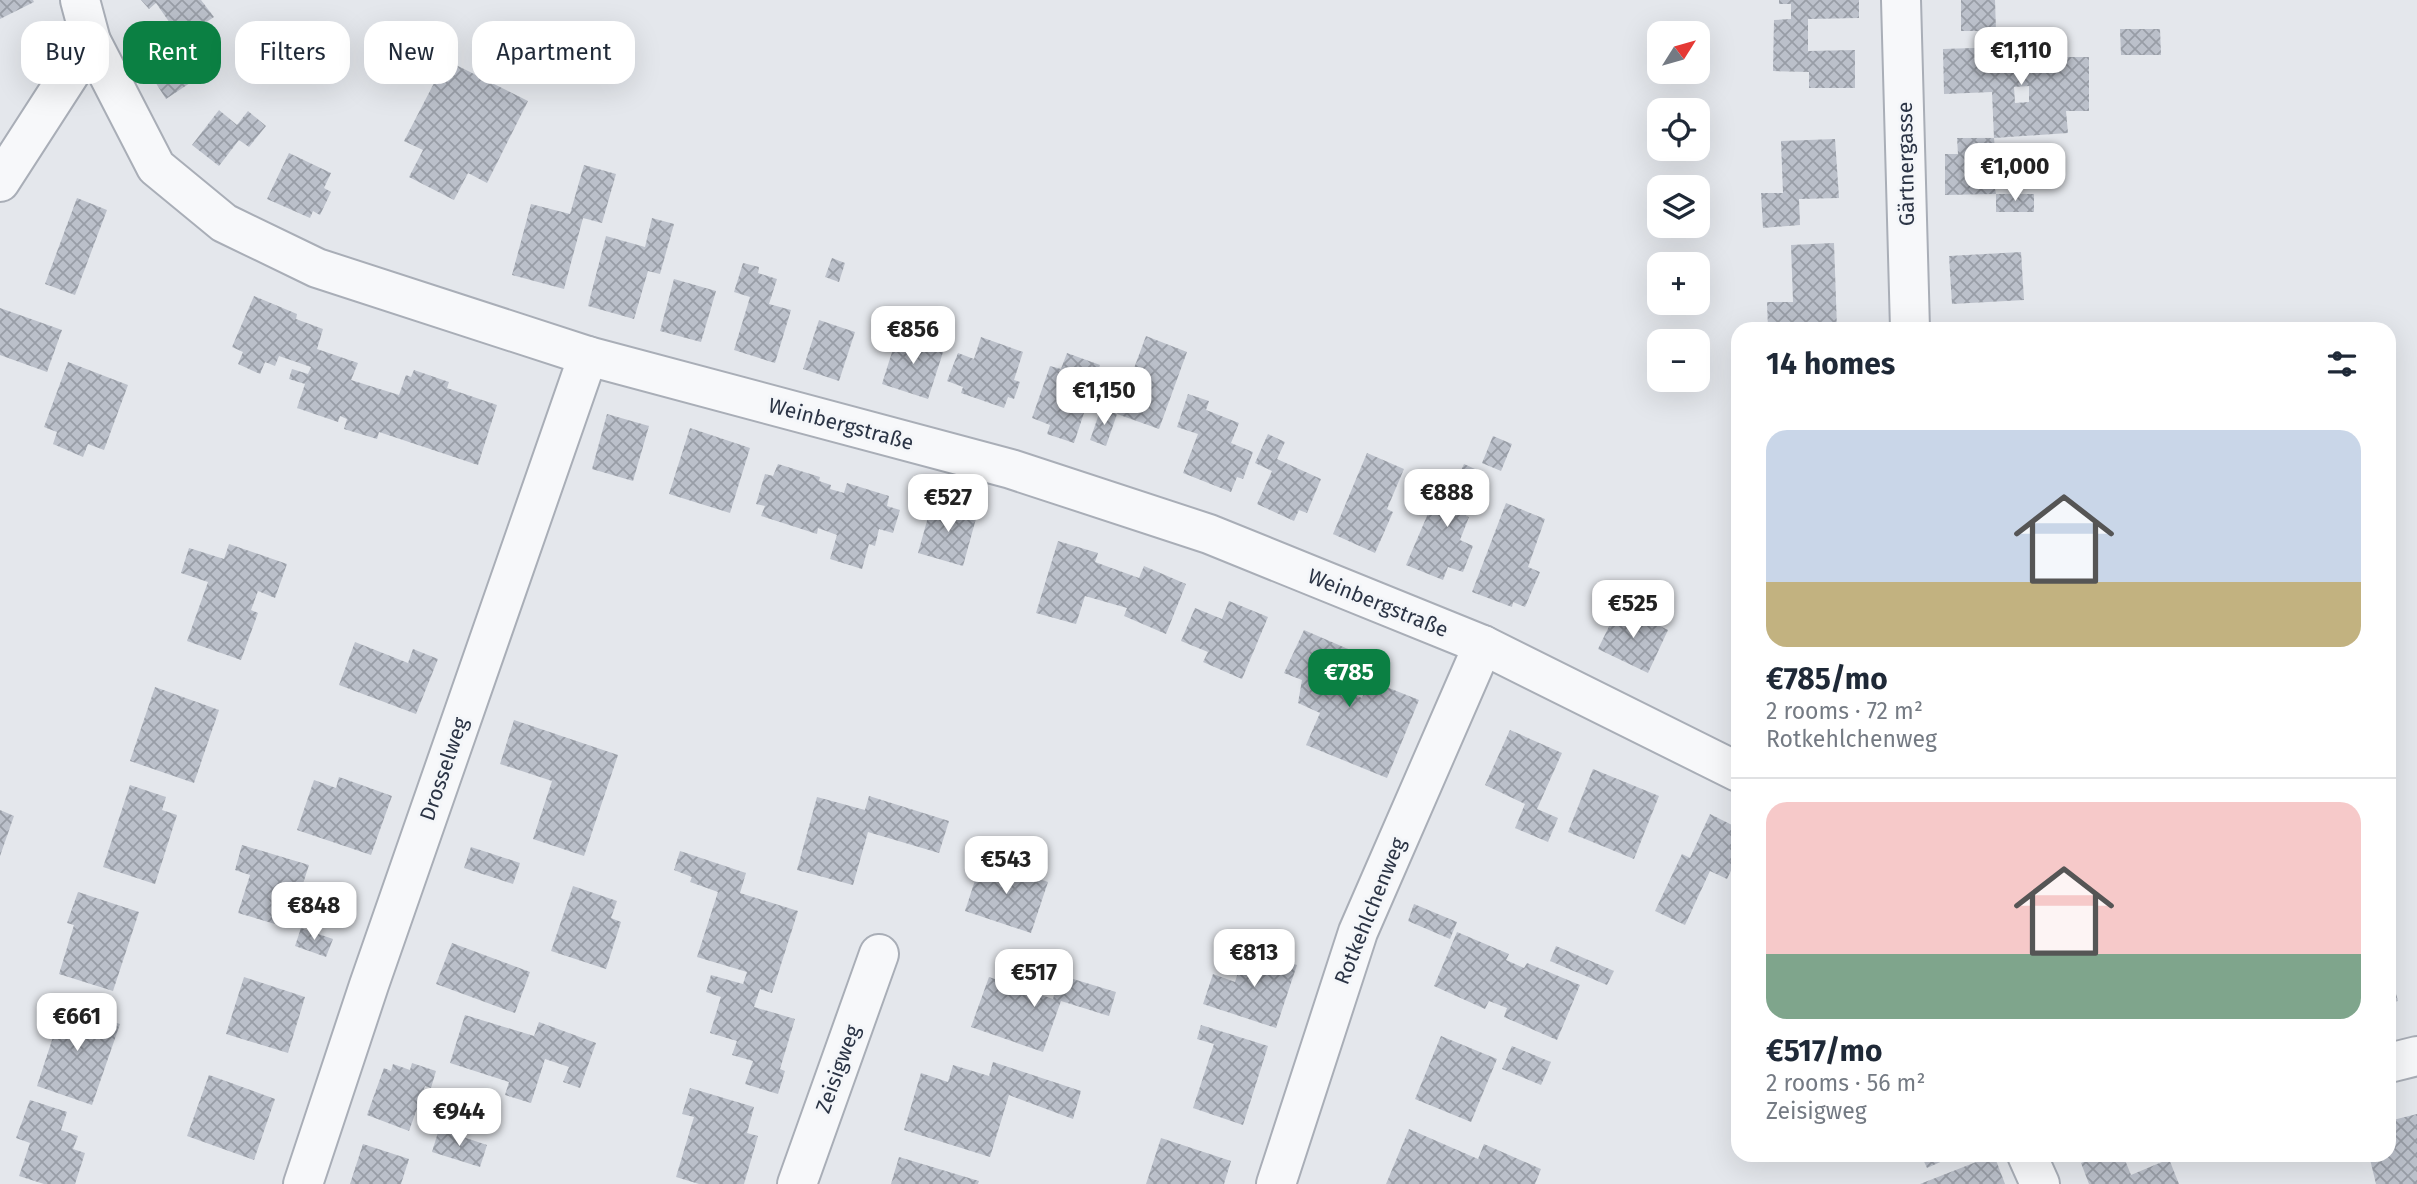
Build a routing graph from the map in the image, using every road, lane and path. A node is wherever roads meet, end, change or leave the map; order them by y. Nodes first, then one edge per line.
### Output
1 (80, 0) edge
2 (1901, 0) edge
3 (86, 21) edge
4 (109, 76) edge
5 (63, 84) edge
6 (0, 182) edge
7 (1910, 322) edge
8 (588, 356) junction
9 (1483, 645) junction
10 (1731, 769) edge
11 (879, 954) dead end
12 (2417, 1056) edge
13 (2396, 1061) edge
14 (2030, 1162) edge
15 (303, 1184) edge
16 (797, 1184) edge
17 (1276, 1184) edge
18 (2040, 1184) edge

1 - 3 street, Weinbergstraße
2 - 7 street, Gärtnergasse
4 - 8 street, Weinbergstraße
5 - 6 street
8 - 9 street, Weinbergstraße
8 - 15 street, Drosselweg
9 - 10 street, Weinbergstraße
9 - 17 street, Rotkehlchenweg
11 - 16 street, Zeisigweg
12 - 13 street
14 - 18 street

